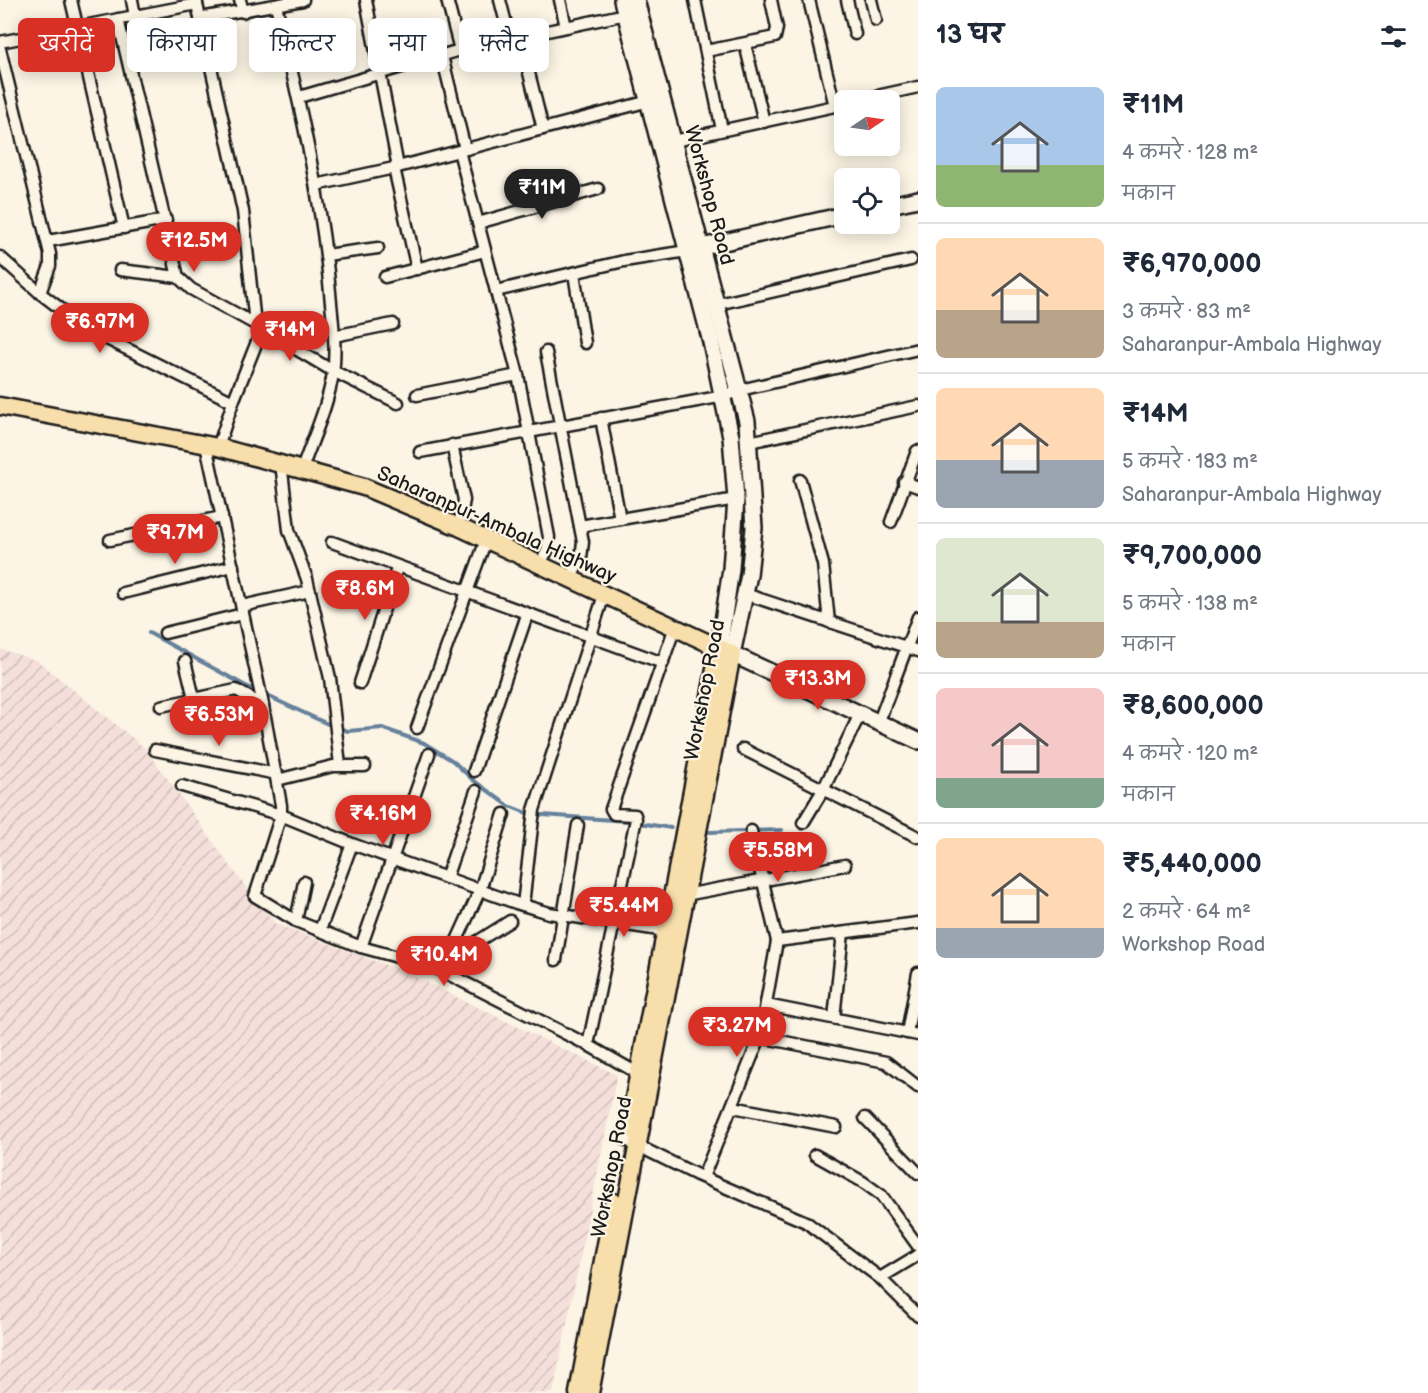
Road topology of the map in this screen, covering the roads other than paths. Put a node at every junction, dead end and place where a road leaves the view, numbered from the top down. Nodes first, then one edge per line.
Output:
1 (71, 0) edge
2 (132, 0) edge
3 (240, 0) edge
4 (303, 0) edge
5 (366, 0) edge
6 (447, 0) edge
7 (500, 0) edge
8 (560, 0) edge
9 (636, 0) edge
10 (695, 0) edge
11 (771, 0) edge
12 (809, 0) edge
13 (848, 0) edge
14 (872, 0) edge
15 (197, 2) edge
16 (276, 5) junction
17 (624, 7) edge
18 (243, 12) junction
19 (135, 16) junction
20 (75, 18) edge
21 (200, 18) joint
22 (507, 18) edge
23 (115, 19) edge
24 (118, 19) junction
25 (876, 20) dead end
26 (566, 27) junction
27 (549, 31) edge
28 (855, 34) dead end
29 (18, 38) edge
30 (0, 42) edge
31 (745, 44) junction
32 (459, 46) edge
33 (0, 49) edge
34 (706, 51) junction
35 (87, 72) edge
36 (212, 72) edge
37 (391, 72) edge
38 (445, 72) edge
39 (525, 72) edge
40 (382, 75) junction
41 (918, 87) edge
42 (836, 90) edge
43 (900, 91) edge
44 (299, 98) junction
45 (655, 99) junction
46 (834, 106) edge
47 (764, 122) junction
48 (543, 129) junction
49 (722, 130) junction
50 (674, 141) junction
51 (462, 150) junction
52 (396, 167) junction
53 (316, 185) junction
54 (598, 189) dead end
55 (918, 199) edge
56 (900, 203) edge
57 (834, 217) edge
58 (166, 220) junction
59 (478, 223) junction
60 (124, 228) junction
61 (48, 241) junction
62 (378, 248) dead end
63 (695, 249) junction
64 (485, 251) junction
65 (326, 255) junction
66 (0, 257) edge
67 (911, 260) dead end
68 (417, 269) junction
69 (120, 270) dead end
70 (574, 273) junction
71 (178, 277) junction
72 (385, 277) dead end
73 (496, 291) junction
74 (40, 293) junction
75 (718, 304) junction
76 (393, 324) dead end
77 (258, 326) junction
78 (334, 336) junction
79 (585, 343) dead end
80 (918, 349) edge
81 (546, 352) dead end
82 (333, 371) junction
83 (518, 375) junction
84 (740, 390) junction
85 (417, 395) dead end
86 (724, 396) junction
87 (232, 402) junction
88 (398, 404) dead end
89 (0, 406) edge
90 (918, 406) edge
91 (601, 418) junction
92 (560, 425) junction
93 (529, 432) junction
94 (749, 442) junction
95 (452, 445) junction
96 (212, 446) junction
97 (917, 451) edge
98 (420, 452) dead end
99 (281, 463) junction
100 (302, 469) junction
101 (800, 480) dead end
102 (904, 482) junction
103 (918, 487) edge
104 (736, 499) junction
105 (222, 517) junction
106 (620, 519) junction
107 (891, 522) dead end
108 (580, 526) junction
109 (459, 527) junction
110 (110, 540) dead end
111 (486, 540) junction
112 (332, 542) dead end
113 (540, 564) junction
114 (233, 566) junction
115 (397, 568) junction
116 (570, 578) junction
117 (310, 591) junction
118 (465, 592) junction
119 (123, 593) dead end
120 (745, 594) junction
121 (604, 595) junction
122 (242, 610) junction
123 (527, 615) junction
124 (918, 617) edge
125 (829, 622) junction
126 (675, 627) junction
127 (165, 633) dead end
128 (591, 637) junction
129 (912, 649) edge
130 (726, 651) junction
131 (185, 661) dead end
132 (663, 663) junction
133 (360, 683) dead end
134 (194, 698) junction
135 (263, 702) junction
136 (161, 706) dead end
137 (861, 712) junction
138 (879, 721) junction
139 (417, 728) dead end
140 (918, 741) edge
141 (743, 749) dead end
142 (155, 750) dead end
143 (429, 754) dead end
144 (340, 765) junction
145 (365, 766) dead end
146 (474, 771) dead end
147 (277, 777) junction
148 (182, 786) dead end
149 (823, 789) junction
150 (476, 791) dead end
151 (504, 814) dead end
152 (281, 815) junction
153 (803, 823) dead end
154 (578, 825) dead end
155 (751, 831) dead end
156 (918, 837) edge
157 (352, 844) junction
158 (393, 859) junction
159 (845, 865) dead end
160 (446, 878) junction
161 (763, 880) junction
162 (304, 882) dead end
163 (480, 890) junction
164 (685, 895) junction
165 (523, 905) junction
166 (563, 915) junction
167 (296, 921) junction
168 (510, 921) dead end
169 (612, 923) junction
170 (918, 923) edge
171 (320, 930) junction
172 (666, 932) junction
173 (843, 933) junction
174 (777, 941) junction
175 (361, 946) junction
176 (448, 960) junction
177 (556, 960) dead end
178 (434, 967) junction
179 (918, 973) edge
180 (766, 1005) junction
181 (834, 1018) junction
182 (913, 1034) edge
183 (760, 1037) junction
184 (588, 1044) junction
185 (639, 1074) junction
186 (917, 1085) edge
187 (733, 1107) junction
188 (865, 1118) dead end
189 (836, 1127) dead end
190 (631, 1142) junction
191 (815, 1155) dead end
192 (918, 1173) edge
193 (703, 1177) junction
194 (918, 1246) edge
195 (918, 1255) edge
196 (880, 1278) junction
197 (918, 1316) edge
198 (578, 1393) edge
199 (590, 1393) edge

1 - 20 street
2 - 19 street
3 - 18 street
4 - 16 street
5 - 40 street
6 - 32 street
7 - 22 street
8 - 26 street
9 - 45 main road, Workshop Road
10 - 34 street
11 - 31 street
12 - 42 street
13 - 28 street
14 - 25 street
15 - 19 street
15 - 21 street
16 - 18 street
16 - 44 street
17 - 26 street
17 - 45 main road, Workshop Road
18 - 21 street
19 - 24 street
23 - 24 street
24 - 58 street
26 - 27 street
29 - 30 street
31 - 34 street
31 - 47 street
33 - 61 street
34 - 49 street
35 - 60 street
36 - 77 street
37 - 40 street
38 - 51 street
39 - 48 street
40 - 44 street
40 - 52 street
41 - 43 street
44 - 53 street
45 - 48 street
45 - 50 main road, Workshop Road
45 - 63 main road, Workshop Road
46 - 47 street
47 - 49 street
48 - 51 street
49 - 50 street
50 - 63 main road, Workshop Road
51 - 52 street
51 - 59 street
52 - 53 street
52 - 68 street
53 - 65 street
54 - 59 street
55 - 56 main road
57 - 63 main road
58 - 60 street
58 - 71 street
59 - 64 street
60 - 61 street
61 - 74 street
62 - 65 street
63 - 70 street
63 - 75 main road, Workshop Road
63 - 86 main road, Workshop Road
64 - 68 street
64 - 73 street
65 - 78 street
66 - 74 street
67 - 75 street
68 - 72 street
69 - 71 street
70 - 73 street
70 - 79 street
71 - 77 street
73 - 83 street
74 - 87 street
75 - 84 main road, Workshop Road
76 - 78 street
77 - 82 street
77 - 87 street
78 - 82 street
80 - 84 street
81 - 92 street
82 - 88 street
82 - 100 street
83 - 85 street
83 - 93 street
84 - 86 street
84 - 94 main road, Workshop Road
86 - 91 street
86 - 104 main road, Workshop Road
87 - 96 street
89 - 96 main road, Saharanpur-Ambala Highway
90 - 94 street
91 - 92 street
91 - 106 street
92 - 93 street
92 - 108 street
93 - 95 street
93 - 113 street
94 - 120 main road, Workshop Road
95 - 98 street
95 - 109 street
96 - 99 main road, Saharanpur-Ambala Highway
96 - 105 street
97 - 102 street
99 - 100 main road, Saharanpur-Ambala Highway
99 - 117 street
100 - 109 main road, Saharanpur-Ambala Highway
101 - 125 street
102 - 103 street
102 - 107 street
104 - 106 street
104 - 130 main road, Workshop Road
105 - 110 street
105 - 114 street
106 - 108 street
108 - 116 street
109 - 111 main road, Saharanpur-Ambala Highway
111 - 113 main road, Saharanpur-Ambala Highway
111 - 118 street
112 - 115 street
113 - 116 main road, Saharanpur-Ambala Highway
114 - 119 street
114 - 122 street
115 - 118 street
115 - 133 street
116 - 121 main road, Saharanpur-Ambala Highway
117 - 122 street
117 - 144 street
118 - 123 street
118 - 139 street
120 - 125 street
120 - 130 main road, Workshop Road
121 - 126 main road, Saharanpur-Ambala Highway
121 - 128 street
122 - 127 street
122 - 135 street
123 - 128 street
123 - 146 street
124 - 129 street
125 - 129 street
126 - 130 main road, Saharanpur-Ambala Highway
126 - 132 street
128 - 132 street
128 - 165 street
129 - 138 street
130 - 137 main road, Saharanpur-Ambala Highway
130 - 164 main road, Workshop Road
130 - 172 main road, Workshop Road
131 - 134 street
132 - 169 street
134 - 135 street
134 - 136 street
135 - 147 street
137 - 138 main road, Saharanpur-Ambala Highway
137 - 149 street
138 - 140 main road, Saharanpur-Ambala Highway
141 - 149 street
142 - 147 street
143 - 158 street
144 - 145 street
144 - 147 street
147 - 152 street
148 - 152 street
149 - 153 street
149 - 156 street
150 - 160 street
151 - 163 street
152 - 157 street
152 - 167 street
154 - 166 street
155 - 161 street
157 - 158 street
157 - 171 street
158 - 160 street
158 - 175 street
159 - 161 street
160 - 163 street
161 - 164 street
161 - 174 street
162 - 167 street
163 - 165 street
163 - 176 street
164 - 190 main road, Workshop Road
165 - 166 street
166 - 169 street
166 - 177 street
167 - 171 street
168 - 176 street
169 - 172 street
169 - 184 street
170 - 173 street
171 - 175 street
172 - 185 main road, Workshop Road
173 - 174 street
173 - 181 street
174 - 180 street
175 - 178 street
176 - 178 street
178 - 184 street
179 - 182 street
180 - 181 street
180 - 183 street
181 - 182 street
183 - 186 street
183 - 187 street
184 - 185 street
185 - 190 main road, Workshop Road
187 - 189 street
187 - 193 street
188 - 192 street
190 - 193 street
190 - 198 main road, Workshop Road
190 - 199 main road, Workshop Road
191 - 194 street
193 - 196 street
195 - 196 street
196 - 197 street

